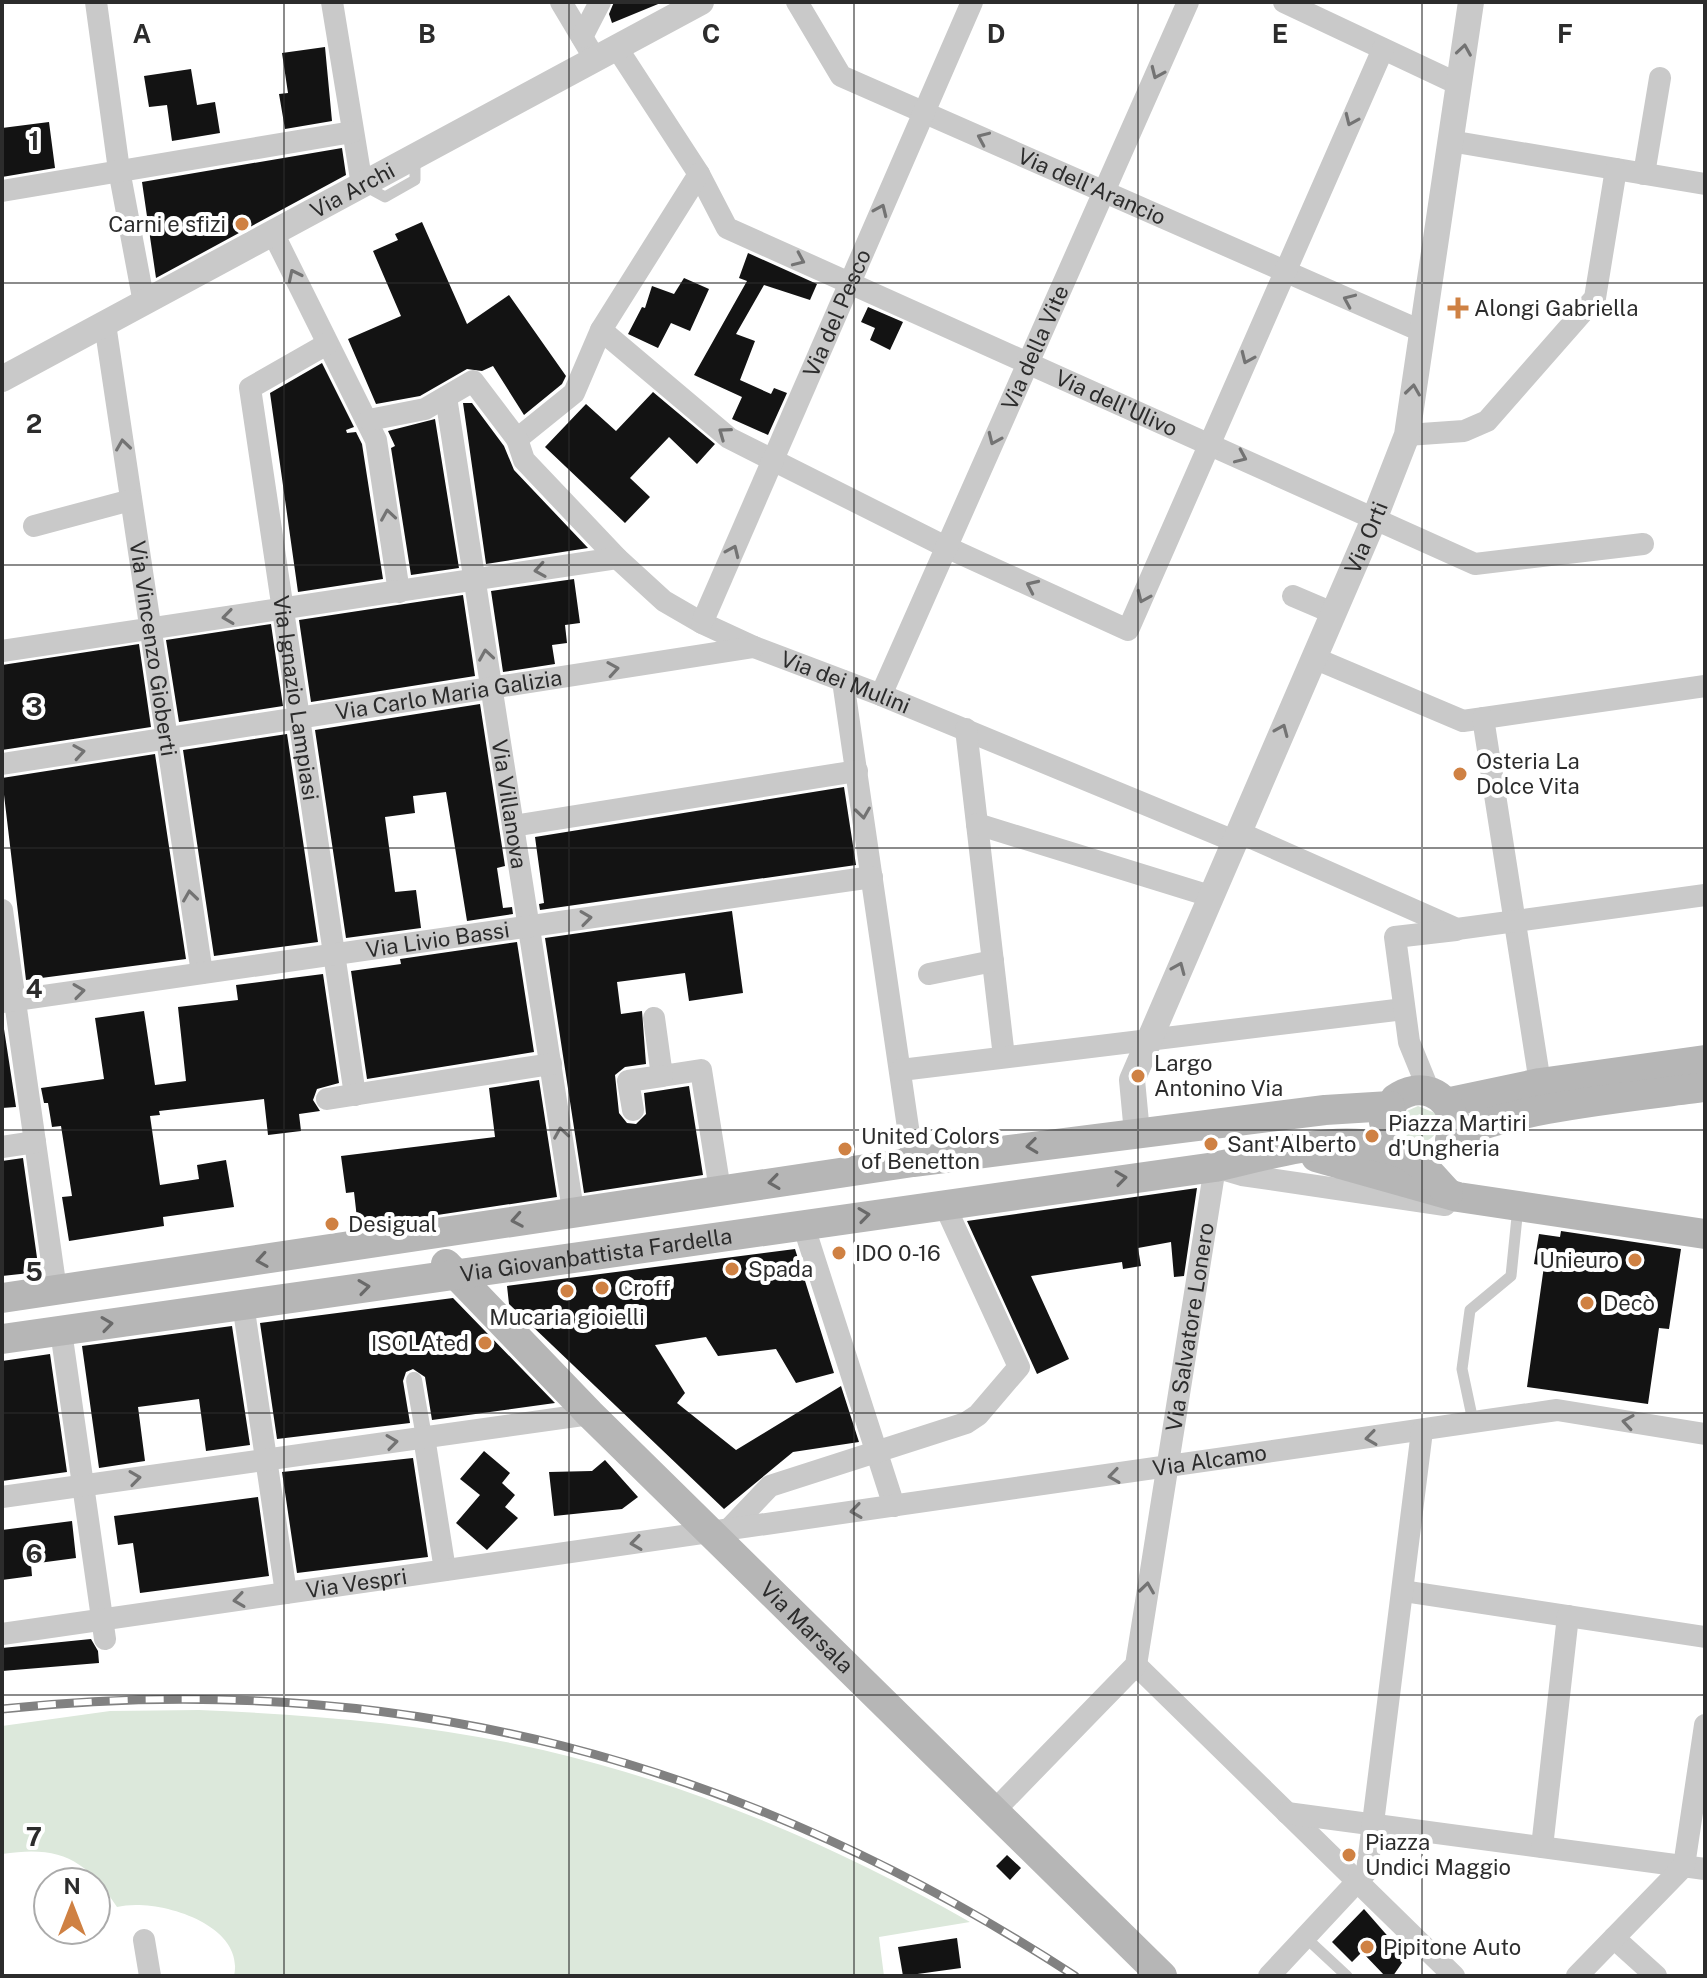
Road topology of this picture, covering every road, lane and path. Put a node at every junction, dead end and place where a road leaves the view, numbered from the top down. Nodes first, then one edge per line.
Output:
1 (96, 2) edge
2 (332, 2) edge
3 (561, 2) edge
4 (600, 2) edge
5 (701, 2) edge
6 (797, 2) edge
7 (972, 2) edge
8 (1188, 2) edge
9 (1284, 2) edge
10 (1471, 2) edge
11 (598, 48) junction
12 (1383, 49) junction
13 (1660, 78) dead end
14 (1458, 84) junction
15 (924, 113) junction
16 (352, 132) junction
17 (1450, 141) junction
18 (1616, 169) junction
19 (119, 170) junction
20 (699, 174) junction
21 (1644, 174) junction
22 (1705, 184) edge
23 (362, 185) junction
24 (2, 191) edge
25 (1105, 192) junction
26 (273, 233) junction
27 (1285, 271) junction
28 (850, 283) junction
29 (144, 303) junction
30 (105, 324) junction
31 (601, 330) junction
32 (1421, 331) junction
33 (327, 344) junction
34 (1028, 363) junction
35 (2, 379) edge
36 (446, 397) junction
37 (369, 420) junction
38 (1407, 435) junction
39 (517, 439) junction
40 (1210, 444) junction
41 (773, 459) junction
42 (131, 500) junction
43 (1375, 517) junction
44 (34, 526) dead end
45 (1643, 544) dead end
46 (946, 547) junction
47 (617, 558) junction
48 (475, 581) junction
49 (399, 592) junction
50 (1293, 596) dead end
51 (284, 609) junction
52 (1333, 613) junction
53 (708, 626) junction
54 (150, 629) junction
55 (754, 647) junction
56 (2, 651) edge
57 (703, 655) junction
58 (1314, 658) junction
59 (843, 681) junction
60 (491, 688) junction
61 (1704, 694) edge
62 (881, 695) junction
63 (299, 718) junction
64 (1483, 718) junction
65 (966, 729) junction
66 (167, 738) junction
67 (2, 764) edge
68 (857, 771) junction
69 (977, 824) junction
70 (513, 826) junction
71 (1236, 837) junction
72 (872, 877) junction
73 (1705, 895) edge
74 (1210, 896) junction
75 (2, 910) edge
76 (1515, 922) junction
77 (529, 926) junction
78 (1457, 929) junction
79 (334, 954) junction
80 (993, 961) junction
81 (202, 973) junction
82 (929, 974) dead end
83 (8, 1001) edge
84 (1404, 1009) junction
85 (654, 1018) dead end
86 (1148, 1040) junction
87 (1004, 1057) junction
88 (1705, 1060) edge
89 (551, 1064) junction
90 (901, 1070) junction
91 (662, 1076) junction
92 (1432, 1087) junction
93 (1705, 1087) edge
94 (1553, 1090) junction
95 (355, 1095) junction
96 (327, 1099) dead end
97 (1390, 1106) junction
98 (633, 1110) dead end
99 (1137, 1133) junction
100 (35, 1142) junction
101 (1448, 1143) junction
102 (2, 1147) edge
103 (1282, 1152) junction
104 (1406, 1155) junction
105 (913, 1162) junction
106 (1203, 1168) junction
107 (720, 1190) junction
108 (1464, 1197) junction
109 (944, 1204) junction
110 (1518, 1206) junction
111 (573, 1210) junction
112 (803, 1224) junction
113 (1705, 1234) edge
114 (422, 1235) junction
115 (454, 1274) junction
116 (56, 1290) junction
117 (2, 1298) edge
118 (243, 1304) junction
119 (61, 1331) junction
120 (2, 1339) edge
121 (414, 1380) dead end
122 (590, 1414) junction
123 (1473, 1421) junction
124 (1422, 1431) junction
125 (1705, 1434) edge
126 (424, 1437) junction
127 (877, 1454) junction
128 (266, 1460) junction
129 (1164, 1469) junction
130 (83, 1486) junction
131 (2, 1497) edge
132 (894, 1506) junction
133 (720, 1531) junction
134 (445, 1570) junction
135 (1403, 1591) junction
136 (286, 1593) junction
137 (1568, 1616) junction
138 (104, 1629) junction
139 (2, 1634) edge
140 (1705, 1637) edge
141 (1136, 1665) junction
142 (1705, 1725) edge
143 (1280, 1806) junction
144 (994, 1811) junction
145 (1379, 1819) junction
146 (1542, 1847) junction
147 (1694, 1868) edge
148 (1359, 1888) junction
149 (1305, 1937) junction
150 (1614, 1938) junction
151 (144, 1940) dead end
152 (1273, 1974) edge
153 (150, 1976) edge
154 (1162, 1976) edge
155 (1347, 1976) edge
156 (1454, 1976) edge
157 (1577, 1976) edge
158 (1656, 1976) edge

1 - 19 street
2 - 16 street
3 - 11 street
4 - 11 street
5 - 11 street, Via Archi
6 - 15 street, Via dell'Arancio
7 - 15 street, Via del Pesco
8 -> 25 street, Via della Vite
9 - 12 street
14 -> 10 street, Via Orti
11 - 20 street
11 - 23 street, Via Archi
12 - 14 street
12 -> 27 street
13 - 21 street
14 - 17 street, Via Orti
25 -> 15 street, Via dell'Arancio
28 -> 15 street, Via del Pesco
16 - 19 street
16 - 23 street
17 - 18 street
17 - 32 street, Via Orti
18 - 21 street
18 - 38 street
19 - 24 street
19 - 29 street
20 -> 28 street, Via dell'Ulivo
20 - 31 street
21 - 22 street
23 - 26 street, Via Archi
25 - 27 street, Via dell'Arancio
25 - 34 street, Via della Vite
26 - 29 street, Via Archi
33 -> 26 street
32 -> 27 street, Via dell'Arancio
27 -> 40 street
28 - 34 street, Via dell'Ulivo
28 - 41 street, Via del Pesco
29 - 30 street, Via Archi
30 - 35 street, Via Archi
42 -> 30 street, Via Vincenzo Gioberti
31 - 39 street
41 -> 31 street
38 -> 32 street, Via Orti
33 - 37 street
33 - 51 street, Via Ignazio Lampiasi
34 - 40 street, Via dell'Ulivo
34 -> 46 street, Via della Vite
36 - 37 street
36 - 39 street, Via dei Mulini
36 - 48 street, Via Villanova
49 -> 37 street
38 - 43 street, Via Orti
39 - 47 street, Via dei Mulini
40 -> 43 street, Via dell'Ulivo
40 -> 46 street
41 - 46 street
53 -> 41 street, Via del Pesco
42 - 44 street
42 - 54 street, Via Vincenzo Gioberti
43 - 45 street, Via dell'Ulivo
43 - 52 street, Via Orti
46 - 62 street, Via della Vite
47 -> 48 street
47 - 53 street, Via dei Mulini
48 - 49 street
60 -> 48 street, Via Villanova
49 - 51 street
50 - 52 street
51 -> 54 street
51 - 63 street, Via Ignazio Lampiasi
52 - 58 street, Via Orti
53 - 55 street, Via dei Mulini
53 - 57 street, Via del Pesco
54 - 56 street
54 - 66 street, Via Vincenzo Gioberti
55 - 57 street, Via Carlo Maria Galizia
55 - 59 street, Via dei Mulini
60 -> 57 street, Via Carlo Maria Galizia
58 - 64 street
71 -> 58 street, Via Orti
59 - 62 street, Via dei Mulini
59 - 68 street
60 - 63 street, Via Carlo Maria Galizia
60 - 70 street, Via Villanova
61 - 64 street
62 - 65 street, Via dei Mulini
63 - 66 street, Via Carlo Maria Galizia
63 - 79 street, Via Ignazio Lampiasi
64 - 76 street
65 - 69 street
65 - 71 street, Via dei Mulini
67 -> 66 street, Via Carlo Maria Galizia
81 -> 66 street, Via Vincenzo Gioberti
68 - 70 street
68 -> 72 street
69 - 74 street
69 - 80 street
70 - 77 street, Via Villanova
71 - 74 street, Via Orti
71 - 78 street, Via dei Mulini
77 -> 72 street, Via Livio Bassi
72 - 90 street
73 - 76 street
86 -> 74 street, Via Orti
75 - 83 street
76 - 78 street
76 - 94 street
77 - 79 street, Via Livio Bassi
77 - 89 street, Via Villanova
78 - 84 street
79 - 81 street, Via Livio Bassi
79 - 95 street, Via Ignazio Lampiasi
80 - 82 street
80 - 87 street
83 -> 81 street, Via Livio Bassi
83 - 100 street
84 - 86 street
84 - 92 street
85 - 91 street
86 - 87 street
86 - 99 street, Via Orti
87 - 90 street
88 - 94 main road
89 - 95 street
111 -> 89 street, Via Villanova
90 - 105 street
91 - 98 street
91 - 107 street
92 - 94 main road
92 - 97 main road
92 - 101 main road
93 - 94 main road
94 - 101 main road
95 - 96 street
97 - 99 main road, Via Giovanbattista Fardella
97 - 104 main road
99 -> 105 main road, Via Giovanbattista Fardella
100 - 102 street
100 - 116 street
101 - 104 main road
101 - 108 main road
103 - 104 main road, Via Giovanbattista Fardella
103 - 106 main road, Via Giovanbattista Fardella
103 - 108 main road
104 - 108 main road
105 -> 107 main road, Via Giovanbattista Fardella
106 - 108 street
109 -> 106 main road, Via Giovanbattista Fardella
106 - 129 street, Via Salvatore Lonero
107 - 111 main road, Via Giovanbattista Fardella
108 - 110 main road
112 -> 109 main road, Via Giovanbattista Fardella
109 - 127 street
110 - 113 main road
110 - 123 lane
111 -> 114 main road, Via Giovanbattista Fardella
112 - 115 main road, Via Giovanbattista Fardella
112 - 127 street
114 - 115 main road, Via Marsala
114 -> 116 main road, Via Giovanbattista Fardella
118 -> 115 main road, Via Giovanbattista Fardella
115 - 122 main road, Via Marsala
116 - 117 main road, Via Giovanbattista Fardella
119 -> 118 main road, Via Giovanbattista Fardella
118 - 128 street
119 - 120 main road, Via Giovanbattista Fardella
119 - 130 street
121 - 126 street
122 - 126 street
122 - 133 main road, Via Marsala
123 - 124 street, Via Alcamo
125 -> 123 street, Via Alcamo
124 -> 129 street, Via Alcamo
124 - 135 street
128 -> 126 street
126 - 134 street
127 - 132 street
127 - 133 street
130 -> 128 street
128 - 136 street
129 -> 132 street, Via Alcamo
141 -> 129 street, Via Salvatore Lonero
130 - 131 street
130 - 138 street
132 -> 133 street, Via Alcamo
133 -> 134 street, Via Vespri
133 - 144 main road, Via Marsala
134 - 136 street, Via Vespri
135 - 137 street
135 - 145 street
136 -> 138 street, Via Vespri
137 - 140 street
137 - 146 street
138 - 139 street, Via Vespri
141 - 143 street
141 - 144 street
142 - 147 street
143 - 145 street
143 - 148 street
144 - 154 main road, Via Marsala
145 - 146 street
145 - 148 street
146 - 147 street
147 - 150 street
148 - 149 street
148 - 156 street
149 - 152 street
149 - 155 lane
150 - 157 street
150 - 158 street
151 - 153 street

